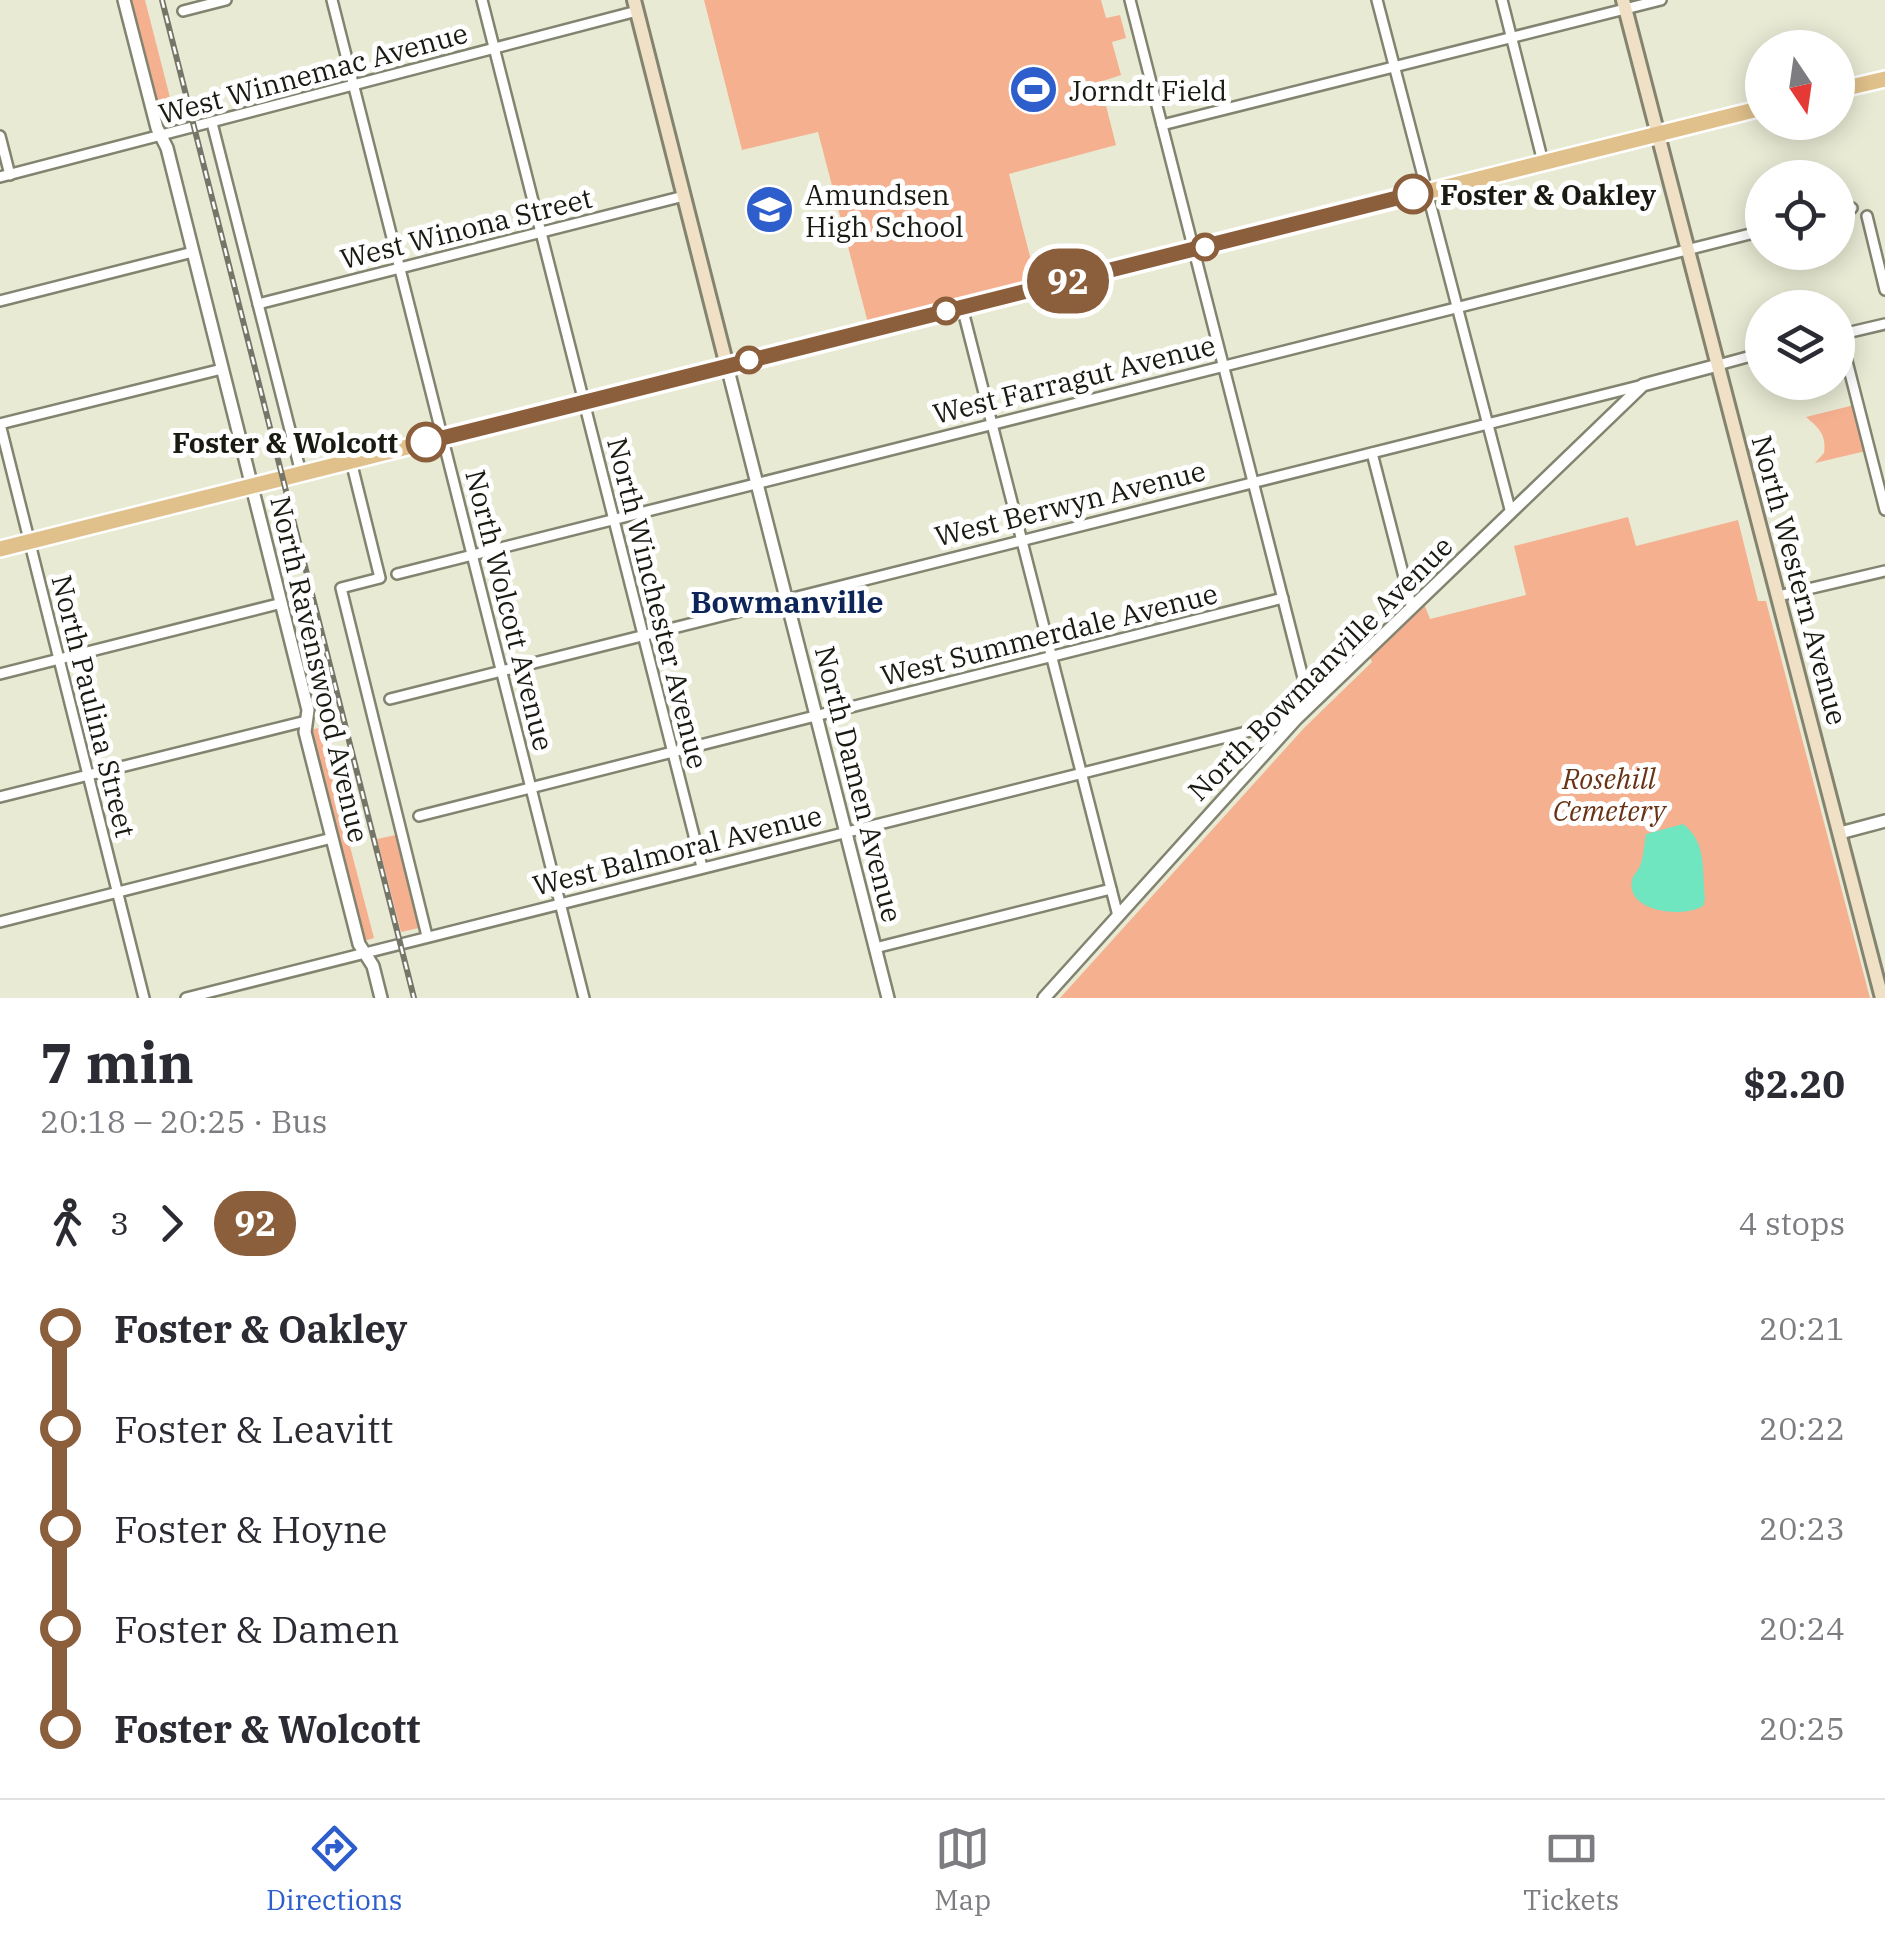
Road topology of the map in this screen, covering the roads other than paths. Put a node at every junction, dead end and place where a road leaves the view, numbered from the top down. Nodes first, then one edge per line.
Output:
1 (124, 0) edge
2 (226, 0) edge
3 (332, 0) edge
4 (482, 0) edge
5 (1378, 0) edge
6 (1502, 0) edge
7 (1661, 0) edge
8 (1133, 1) edge
9 (1624, 4) edge
10 (636, 6) edge
11 (182, 11) dead end
12 (1511, 38) junction
13 (494, 48) junction
14 (1395, 66) junction
15 (1885, 79) edge
16 (353, 85) junction
17 (1855, 86) edge
18 (1745, 112) edge
19 (212, 123) junction
20 (1162, 125) junction
21 (1658, 134) junction
22 (0, 136) edge
23 (162, 136) junction
24 (1543, 162) junction
25 (5, 176) edge
26 (1427, 191) junction
27 (684, 196) junction
28 (1867, 216) dead end
29 (541, 232) junction
30 (1745, 235) edge
31 (1194, 250) junction
32 (1688, 250) junction
33 (193, 252) junction
34 (400, 268) junction
35 (1885, 290) edge
36 (0, 301) edge
37 (258, 304) junction
38 (962, 307) junction
39 (1457, 307) junction
40 (1885, 324) edge
41 (1855, 331) edge
42 (1745, 358) edge
43 (1224, 365) junction
44 (1718, 365) junction
45 (727, 366) junction
46 (222, 368) junction
47 (1643, 385) junction
48 (1855, 398) edge
49 (584, 402) junction
50 (0, 424) edge
51 (992, 424) junction
52 (1488, 424) junction
53 (443, 438) junction
54 (1372, 453) junction
55 (350, 461) junction
56 (302, 473) junction
57 (757, 483) junction
58 (1254, 483) junction
59 (252, 486) junction
60 (1885, 510) edge
61 (1511, 513) junction
62 (614, 519) junction
63 (1022, 541) junction
64 (30, 542) junction
65 (0, 549) edge
66 (473, 555) junction
67 (1885, 571) edge
68 (397, 574) dead end
69 (1778, 596) junction
70 (1283, 598) junction
71 (787, 600) junction
72 (282, 602) junction
73 (1412, 608) junction
74 (643, 636) junction
75 (1051, 656) junction
76 (59, 659) junction
77 (502, 672) junction
78 (0, 674) edge
79 (390, 699) dead end
80 (1310, 705) junction
81 (817, 716) junction
82 (1296, 719) junction
83 (306, 721) junction
84 (673, 752) junction
85 (1081, 773) junction
86 (88, 775) junction
87 (532, 788) junction
88 (0, 797) edge
89 (419, 816) dead end
90 (1885, 822) edge
91 (846, 832) junction
92 (1840, 832) junction
93 (332, 838) junction
94 (702, 867) junction
95 (1111, 890) junction
96 (116, 892) junction
97 (560, 903) junction
98 (1118, 916) junction
99 (0, 922) edge
100 (427, 936) junction
101 (875, 948) junction
102 (364, 953) junction
103 (144, 998) edge
104 (186, 998) edge
105 (381, 998) edge
106 (584, 998) edge
107 (888, 998) edge
108 (1044, 998) edge
109 (1882, 998) edge

1 - 23 street, North Ravenswood Avenue
2 - 11 street
3 - 16 street, North Wolcott Avenue
4 - 13 street, North Winchester Avenue
5 - 14 street
6 - 12 street
7 - 9 street
8 - 20 street
9 - 12 street
9 - 21 main road, North Western Avenue
10 - 13 street, West Winnemac Avenue
10 - 27 main road, North Damen Avenue
12 - 14 street
12 - 24 street
13 - 16 street, West Winnemac Avenue
13 - 29 street, North Winchester Avenue
14 - 20 street
14 - 26 street
15 - 17 main road
16 - 19 street, West Winnemac Avenue
16 - 34 street, North Wolcott Avenue
18 - 21 main road
19 - 23 street, West Winnemac Avenue
19 - 37 street, North Ravenswood Avenue
20 - 31 street
21 - 24 main road
21 - 32 main road, North Western Avenue
22 - 25 street
23 - 25 street, West Winnemac Avenue
23 - 33 street, North Ravenswood Avenue
24 - 26 main road
26 - 31 main road
26 - 39 street
27 - 29 street, West Winona Street
27 - 45 main road, North Damen Avenue
28 - 35 street
29 - 34 street, West Winona Street
29 - 49 street, North Winchester Avenue
30 - 32 street, West Farragut Avenue
31 - 38 main road
31 - 43 street
32 - 39 street, West Farragut Avenue
32 - 44 main road, North Western Avenue
33 - 36 street
33 - 46 street, North Ravenswood Avenue
34 - 37 street, West Winona Street
34 - 53 street, North Wolcott Avenue
37 - 56 street, North Ravenswood Avenue
38 - 45 main road
38 - 51 street
39 - 43 street, West Farragut Avenue
39 - 52 street
40 - 41 street
42 - 44 street, West Berwyn Avenue
43 - 51 street, West Farragut Avenue
43 - 58 street
44 - 47 street, West Berwyn Avenue
44 - 69 main road, North Western Avenue
45 - 49 main road
45 - 57 street, North Damen Avenue
46 - 50 street
46 - 59 street, North Ravenswood Avenue
47 - 52 street, West Berwyn Avenue
47 - 61 street, North Bowmanville Avenue
48 - 60 street
49 - 53 main road
49 - 62 street, North Winchester Avenue
50 - 64 street, North Paulina Street
51 - 57 street, West Farragut Avenue
51 - 63 street
52 - 54 street, West Berwyn Avenue
52 - 61 street
53 - 55 main road
53 - 66 street, North Wolcott Avenue
54 - 58 street, West Berwyn Avenue
54 - 73 street
55 - 56 main road
55 - 100 street, North Ravenswood Avenue
56 - 59 main road
57 - 62 street, West Farragut Avenue
57 - 71 street, North Damen Avenue
58 - 63 street, West Berwyn Avenue
58 - 70 street
59 - 64 main road
59 - 72 street, North Ravenswood Avenue
61 - 73 street, North Bowmanville Avenue
62 - 66 street, West Farragut Avenue
62 - 74 street, North Winchester Avenue
63 - 71 street, West Berwyn Avenue
63 - 75 street
64 - 65 main road
64 - 76 street, North Paulina Street
66 - 68 street, West Farragut Avenue
66 - 77 street, North Wolcott Avenue
67 - 69 street
69 - 92 main road, North Western Avenue
70 - 75 street, West Summerdale Avenue
70 - 80 street
71 - 74 street, West Berwyn Avenue
71 - 81 street, North Damen Avenue
72 - 76 street
72 - 83 street, North Ravenswood Avenue
73 - 80 street, North Bowmanville Avenue
74 - 77 street, West Berwyn Avenue
74 - 84 street, North Winchester Avenue
75 - 81 street, West Summerdale Avenue
75 - 85 street
76 - 78 street
76 - 86 street, North Paulina Street
77 - 79 street, West Berwyn Avenue
77 - 87 street, North Wolcott Avenue
80 - 82 street, North Bowmanville Avenue
81 - 84 street, West Summerdale Avenue
81 - 91 street, North Damen Avenue
82 - 85 street, West Balmoral Avenue
82 - 98 street, North Bowmanville Avenue
83 - 86 street
83 - 93 street, North Ravenswood Avenue
84 - 87 street, West Summerdale Avenue
84 - 94 street, North Winchester Avenue
85 - 91 street, West Balmoral Avenue
85 - 95 street
86 - 88 street
86 - 96 street, North Paulina Street
87 - 89 street, West Summerdale Avenue
87 - 97 street, North Wolcott Avenue
90 - 92 street
91 - 94 street, West Balmoral Avenue
91 - 101 street, North Damen Avenue
92 - 109 main road, North Western Avenue
93 - 96 street
93 - 102 street, North Ravenswood Avenue
94 - 97 street, West Balmoral Avenue
95 - 98 street
95 - 101 street
96 - 99 street
96 - 103 street, North Paulina Street
97 - 100 street, West Balmoral Avenue
97 - 106 street, North Wolcott Avenue
98 - 108 street, North Bowmanville Avenue
100 - 102 street, West Balmoral Avenue
101 - 107 street, North Damen Avenue
102 - 104 street, West Balmoral Avenue
102 - 105 street, North Ravenswood Avenue

